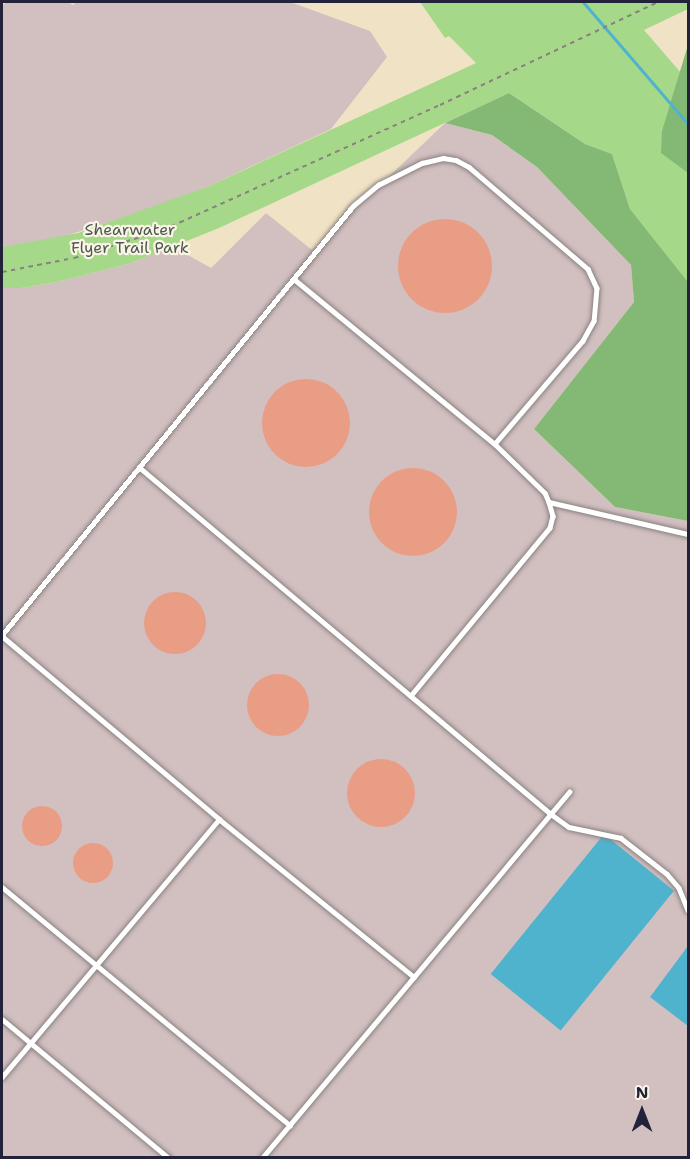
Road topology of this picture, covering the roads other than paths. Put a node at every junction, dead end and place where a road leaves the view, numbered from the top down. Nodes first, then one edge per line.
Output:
1 (294, 279) junction
2 (495, 444) junction
3 (139, 468) junction
4 (549, 502) junction
5 (688, 534) edge
6 (2, 635) edge
7 (411, 696) junction
8 (569, 792) dead end
9 (551, 814) junction
10 (219, 819) junction
11 (2, 886) edge
12 (688, 910) edge
13 (96, 964) junction
14 (414, 977) junction
15 (2, 1019) edge
16 (30, 1043) junction
17 (2, 1077) edge
18 (290, 1125) junction
19 (169, 1158) edge
20 (262, 1158) edge

1 - 2 lane
1 - 2 lane
1 - 3 lane
2 - 4 lane
3 - 6 lane
3 - 7 lane
4 - 5 lane
4 - 7 lane
6 - 10 lane
7 - 9 lane
8 - 9 lane
9 - 12 lane
9 - 14 lane
10 - 13 lane
10 - 14 lane
11 - 13 lane
13 - 16 lane
13 - 18 lane
14 - 18 lane
15 - 16 lane
16 - 17 lane
16 - 19 lane
18 - 20 lane

